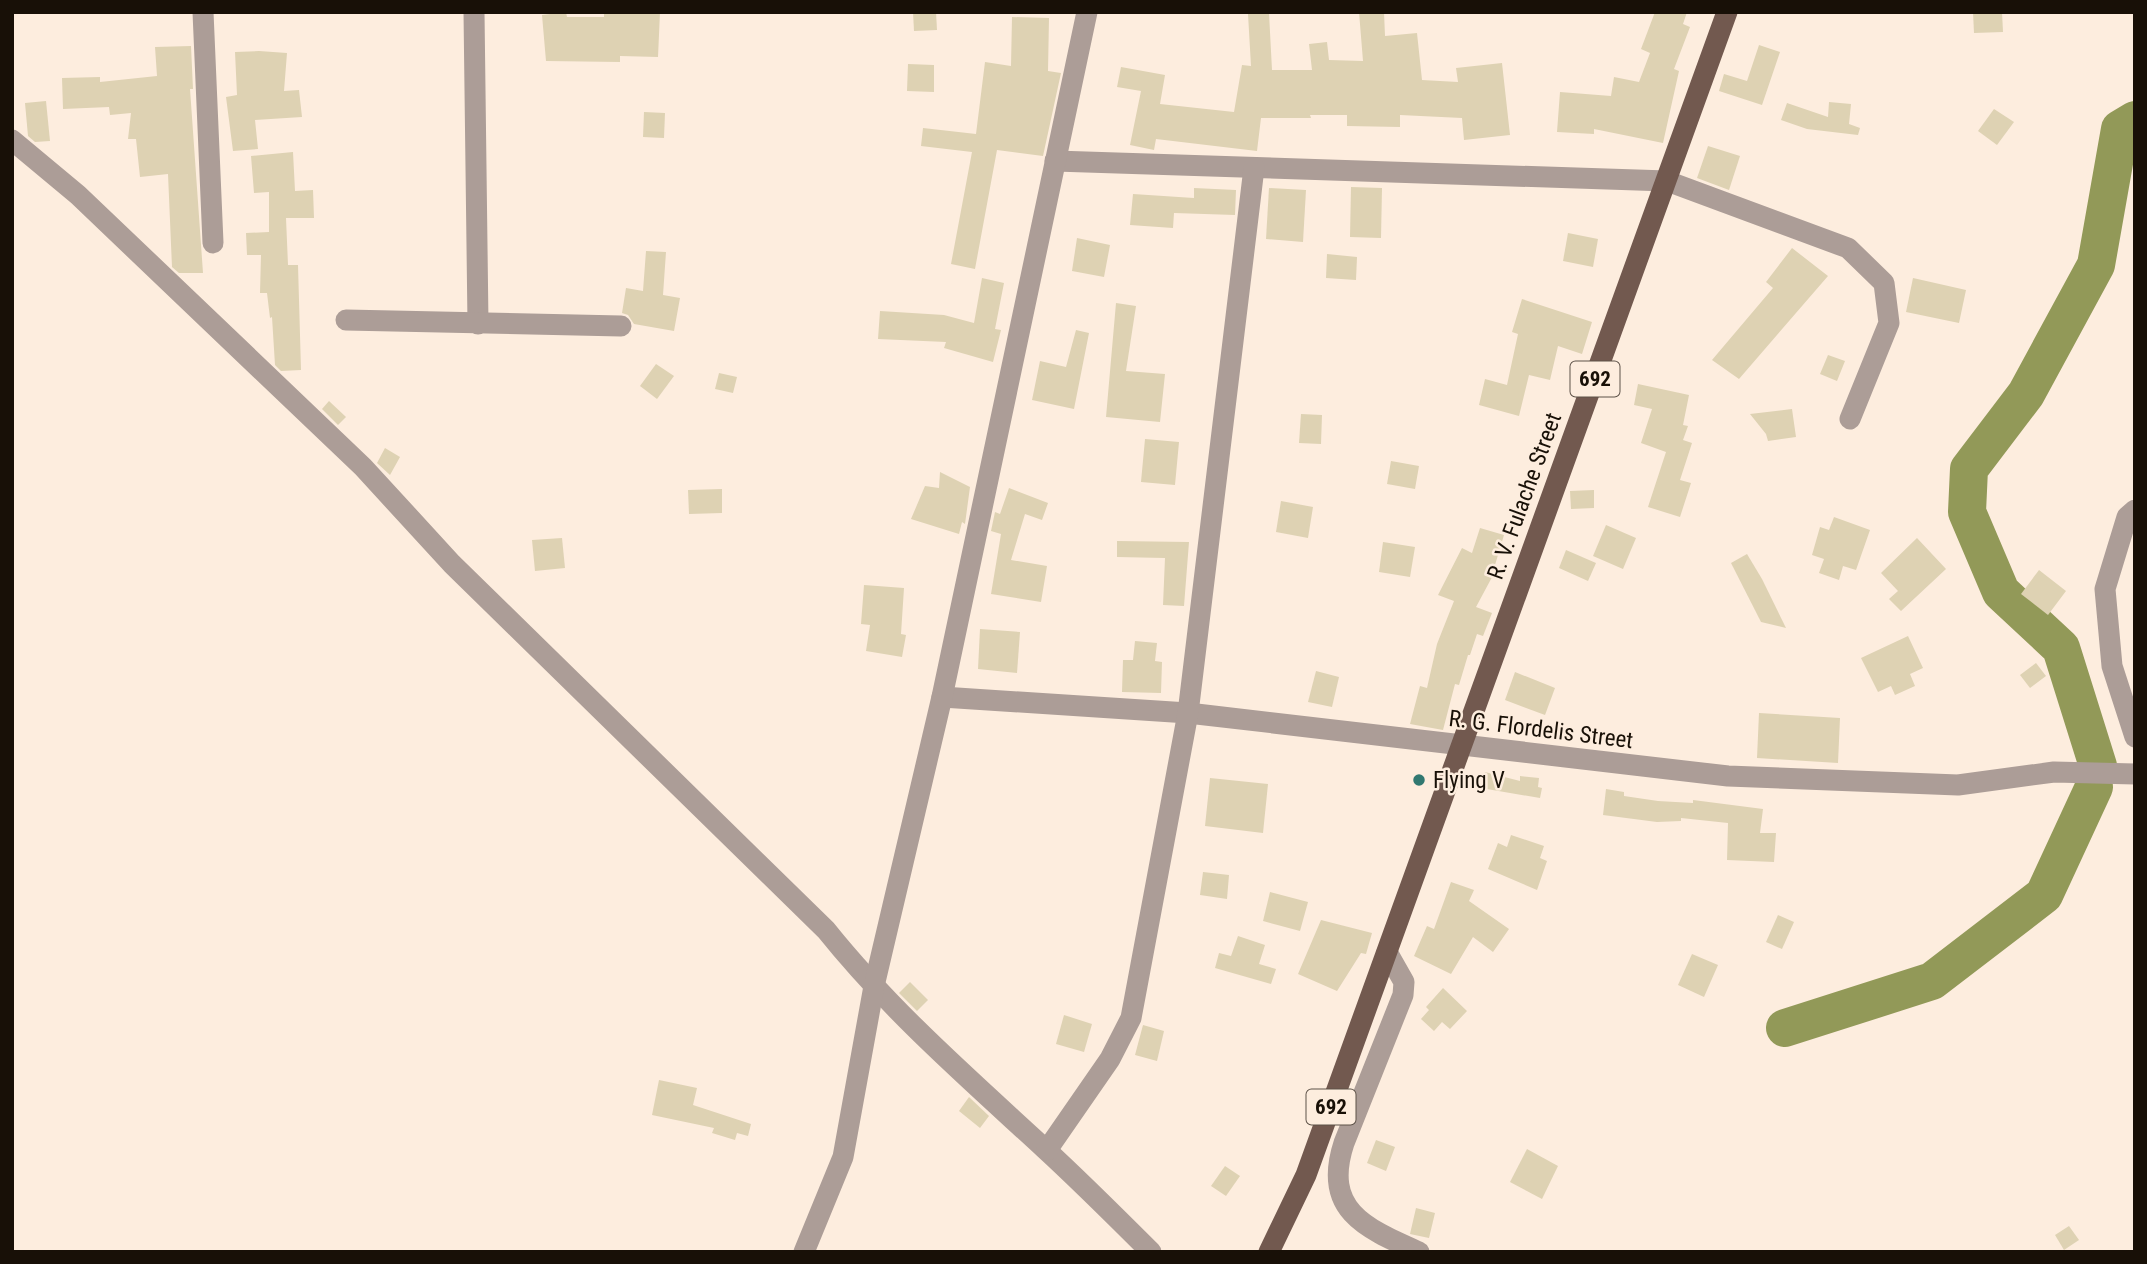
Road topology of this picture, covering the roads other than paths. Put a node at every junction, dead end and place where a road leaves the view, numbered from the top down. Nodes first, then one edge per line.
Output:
1 (203, 12) edge
2 (474, 12) edge
3 (1087, 12) edge
4 (1727, 12) edge
5 (12, 140) edge
6 (1055, 161) junction
7 (1254, 168) junction
8 (1667, 181) junction
9 (213, 243) dead end
10 (346, 320) dead end
11 (478, 324) junction
12 (621, 326) dead end
13 (1850, 419) dead end
14 (2135, 510) edge
15 (942, 697) junction
16 (1188, 713) junction
17 (2135, 737) edge
18 (1460, 746) junction
19 (2135, 774) edge
20 (1386, 956) junction
21 (874, 986) junction
22 (1046, 1150) junction
23 (804, 1252) edge
24 (1151, 1252) edge
25 (1269, 1252) edge
26 (1419, 1252) edge

1 - 9 street
2 - 11 street
3 - 6 street
4 - 8 main road, R. V. Fulache Street / 692
5 - 21 street
6 - 7 street
6 - 15 street
7 - 8 street
7 - 16 street
8 - 13 street
8 - 18 main road, R. V. Fulache Street / 692
10 - 11 street
11 - 12 street
14 - 17 street
15 - 16 street, R. G. Flordelis Street
15 - 21 street
16 - 18 street, R. G. Flordelis Street
16 - 22 street
18 - 19 street, R. G. Flordelis Street
18 - 20 main road, R. V. Fulache Street / 692
20 - 25 main road, 692
20 - 26 street
21 - 22 street
21 - 23 street
22 - 24 street

